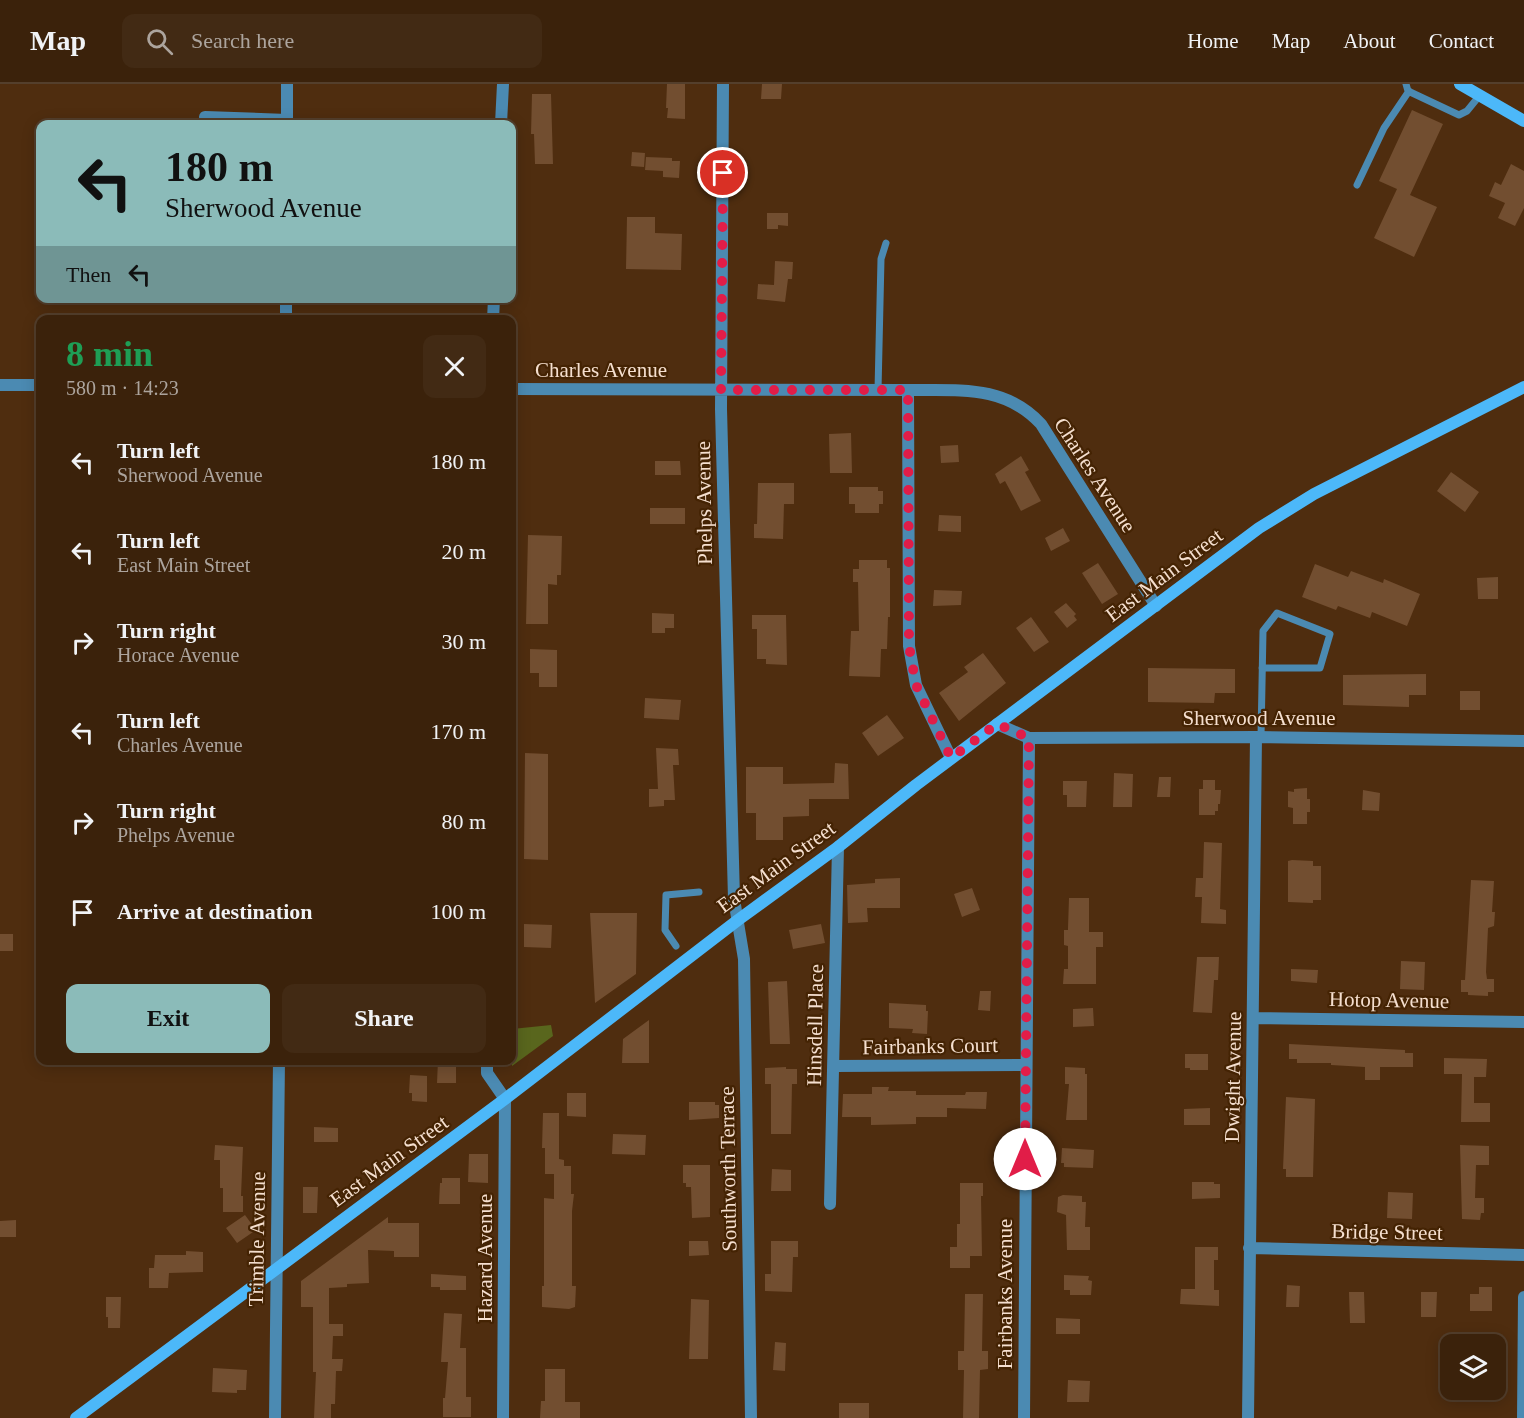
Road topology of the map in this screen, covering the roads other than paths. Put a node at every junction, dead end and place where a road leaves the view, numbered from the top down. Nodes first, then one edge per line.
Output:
1 (287, 84) edge
2 (503, 84) edge
3 (723, 84) edge
4 (1460, 84) edge
5 (1407, 88) edge
6 (1480, 95) junction
7 (205, 117) dead end
8 (254, 120) edge
9 (287, 120) edge
10 (501, 120) edge
11 (1524, 121) edge
12 (1357, 185) dead end
13 (886, 243) dead end
14 (0, 385) edge
15 (36, 385) edge
16 (1524, 387) edge
17 (516, 389) edge
18 (721, 390) junction
19 (878, 390) junction
20 (908, 390) junction
21 (1156, 606) junction
22 (1262, 668) junction
23 (997, 724) junction
24 (1258, 737) junction
25 (1029, 738) junction
26 (1524, 741) edge
27 (951, 758) junction
28 (838, 847) junction
29 (699, 892) dead end
30 (738, 920) junction
31 (676, 946) dead end
32 (1254, 1018) junction
33 (1524, 1022) edge
34 (279, 1065) edge
35 (487, 1065) edge
36 (1026, 1065) junction
37 (834, 1066) junction
38 (505, 1099) junction
39 (830, 1204) dead end
40 (1250, 1248) junction
41 (1524, 1255) edge
42 (276, 1268) junction
43 (1524, 1297) edge
44 (76, 1418) edge
45 (275, 1418) edge
46 (503, 1418) edge
47 (751, 1418) edge
48 (1024, 1418) edge
49 (1248, 1418) edge
50 (1523, 1418) edge

1 - 9 street
2 - 10 street
3 - 18 street, Phelps Avenue
4 - 6 street
5 - 6 lane
5 - 12 lane
6 - 11 street
7 - 8 street
13 - 19 lane
14 - 15 street
16 - 21 street, East Main Street
17 - 18 street, Charles Avenue
18 - 19 street, Charles Avenue
18 - 30 street, Phelps Avenue
19 - 20 street, Charles Avenue
20 - 21 street, Charles Avenue
20 - 27 street
21 - 23 street, East Main Street
22 - 22 lane
22 - 24 lane
23 - 25 street, Sherwood Avenue
23 - 27 street, East Main Street
24 - 25 street, Sherwood Avenue
24 - 26 street, Sherwood Avenue
24 - 32 street, Dwight Avenue
25 - 36 street, Fairbanks Avenue
27 - 28 street, East Main Street
28 - 30 street, East Main Street
28 - 37 street, Hinsdell Place
29 - 31 lane
30 - 38 street, East Main Street
30 - 47 street, Southworth Terrace
32 - 33 street, Hotop Avenue
32 - 40 street, Dwight Avenue
34 - 42 street, Trimble Avenue
35 - 38 street
36 - 37 street, Fairbanks Court
36 - 48 street, Fairbanks Avenue
37 - 39 street, Hinsdell Place
38 - 42 street, East Main Street
38 - 46 street, Hazard Avenue
40 - 41 street, Bridge Street
40 - 49 street, Dwight Avenue
42 - 44 street, East Main Street
42 - 45 street, Trimble Avenue
43 - 50 street

